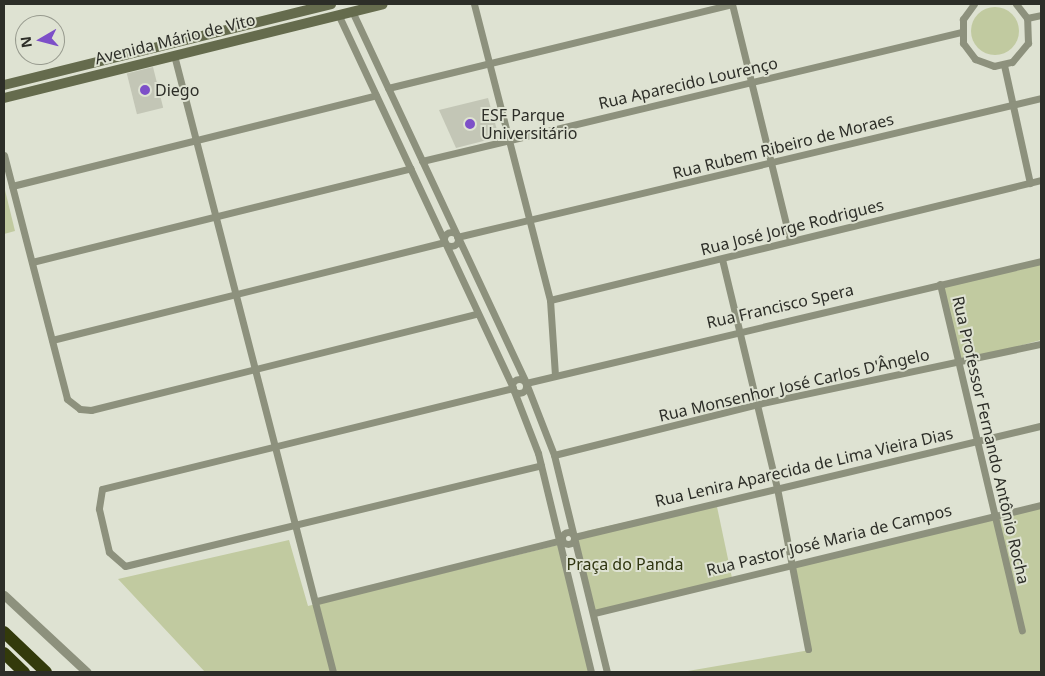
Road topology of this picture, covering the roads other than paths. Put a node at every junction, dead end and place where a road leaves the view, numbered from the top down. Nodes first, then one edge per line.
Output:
1 (331, 4) edge
2 (383, 4) edge
3 (474, 4) edge
4 (732, 4) edge
5 (974, 4) edge
6 (1016, 4) edge
7 (358, 8) edge
8 (338, 14) junction
9 (1041, 15) edge
10 (1027, 18) junction
11 (961, 32) junction
12 (174, 55) junction
13 (113, 57) junction
14 (492, 61) junction
15 (1004, 64) junction
16 (116, 69) junction
17 (752, 81) junction
18 (4, 85) edge
19 (388, 88) junction
20 (376, 95) junction
21 (4, 98) edge
22 (1041, 98) edge
23 (1013, 104) junction
24 (511, 139) junction
25 (196, 141) junction
26 (4, 155) edge
27 (422, 161) junction
28 (772, 163) junction
29 (411, 168) junction
30 (1041, 180) edge
31 (1030, 183) junction
32 (12, 186) junction
33 (216, 217) junction
34 (531, 222) junction
35 (457, 237) junction
36 (790, 240) junction
37 (444, 242) junction
38 (722, 259) junction
39 (1041, 261) edge
40 (32, 262) junction
41 (940, 284) junction
42 (237, 296) junction
43 (550, 300) junction
44 (477, 314) junction
45 (739, 329) junction
46 (52, 340) junction
47 (1041, 344) edge
48 (959, 362) junction
49 (256, 370) junction
50 (555, 375) junction
51 (526, 383) junction
52 (513, 388) junction
53 (758, 404) junction
54 (1041, 426) edge
55 (978, 442) junction
56 (277, 449) junction
57 (554, 455) junction
58 (541, 465) junction
59 (777, 488) junction
60 (1041, 505) edge
61 (994, 514) junction
62 (297, 526) junction
63 (574, 537) junction
64 (562, 540) junction
65 (791, 566) junction
66 (4, 595) edge
67 (316, 601) junction
68 (594, 613) junction
69 (1022, 630) dead end
70 (4, 632) edge
71 (808, 649) dead end
72 (4, 654) edge
73 (24, 672) edge
74 (46, 672) edge
75 (88, 672) edge
76 (333, 672) edge
77 (591, 672) edge
78 (607, 672) edge

1 - 13 main road, Avenida Mário de Vito
2 - 7 main road, Avenida Mário de Vito
3 - 14 street
4 - 14 street
4 - 17 street
5 - 11 street
6 - 10 street
7 - 8 main road, Avenida Mário de Vito
7 - 19 street
8 - 12 main road, Avenida Mário de Vito
8 - 20 street
9 - 10 street
10 - 15 street
11 - 15 street
11 - 17 street, Rua Aparecido Lourenço
12 - 16 main road, Avenida Mário de Vito
12 - 25 street
13 - 16 main road
13 - 18 main road, Avenida Mário de Vito
14 - 19 street
14 - 24 street
15 - 23 street
16 - 21 main road, Avenida Mário de Vito
17 - 24 street, Rua Aparecido Lourenço
17 - 28 street
19 - 27 street
20 - 25 street
20 - 29 street
22 - 23 street, Rua Rubem Ribeiro de Moraes
23 - 28 street, Rua Rubem Ribeiro de Moraes
23 - 31 street
24 - 27 street, Rua Aparecido Lourenço
24 - 34 street
25 - 32 street
25 - 33 street
26 - 32 street
27 - 35 street
28 - 34 street, Rua Rubem Ribeiro de Moraes
28 - 36 street
29 - 33 street
29 - 37 street
30 - 31 street, Rua José Jorge Rodrigues
31 - 36 street, Rua José Jorge Rodrigues
32 - 40 street
33 - 40 street
33 - 42 street
34 - 35 street, Rua Rubem Ribeiro de Moraes
34 - 43 street
35 - 37 street, Rua Rubem Ribeiro de Moraes
35 - 51 street
36 - 38 street, Rua José Jorge Rodrigues
37 - 42 street
37 - 44 street
38 - 43 street, Rua José Jorge Rodrigues
38 - 45 street
39 - 41 street, Rua Francisco Spera
40 - 46 street
41 - 45 street, Rua Francisco Spera
41 - 48 street, Rua Professor Fernando Antônio Rocha
42 - 46 street
42 - 49 street
43 - 50 street
44 - 49 street
44 - 52 street
45 - 50 street, Rua Francisco Spera
45 - 53 street
46 - 49 street
47 - 48 street, Rua Monsenhor José Carlos D'Ângelo
48 - 53 street, Rua Monsenhor José Carlos D'Ângelo
48 - 55 street, Rua Professor Fernando Antônio Rocha
49 - 56 street
50 - 51 street, Rua Francisco Spera
51 - 52 street, Rua Francisco Spera
51 - 57 street
52 - 56 street
52 - 58 street
53 - 57 street, Rua Monsenhor José Carlos D'Ângelo
53 - 59 street
54 - 55 street, Rua Lenira Aparecida de Lima Vieira Dias
55 - 59 street, Rua Lenira Aparecida de Lima Vieira Dias
55 - 61 street, Rua Professor Fernando Antônio Rocha
56 - 62 street
56 - 62 street
57 - 63 street
58 - 62 street
58 - 64 street
59 - 63 street, Rua Lenira Aparecida de Lima Vieira Dias
59 - 65 street
60 - 61 street, Rua Pastor José Maria de Campos
61 - 65 street, Rua Pastor José Maria de Campos
61 - 69 street, Rua Professor Fernando Antônio Rocha
62 - 67 street
63 - 64 street, Rua Lenira Aparecida de Lima Vieira Dias
63 - 68 street
64 - 67 street
64 - 77 street
65 - 68 street, Rua Pastor José Maria de Campos
65 - 71 street
66 - 75 street
67 - 76 street
68 - 78 street
70 - 74 highway
72 - 73 highway

